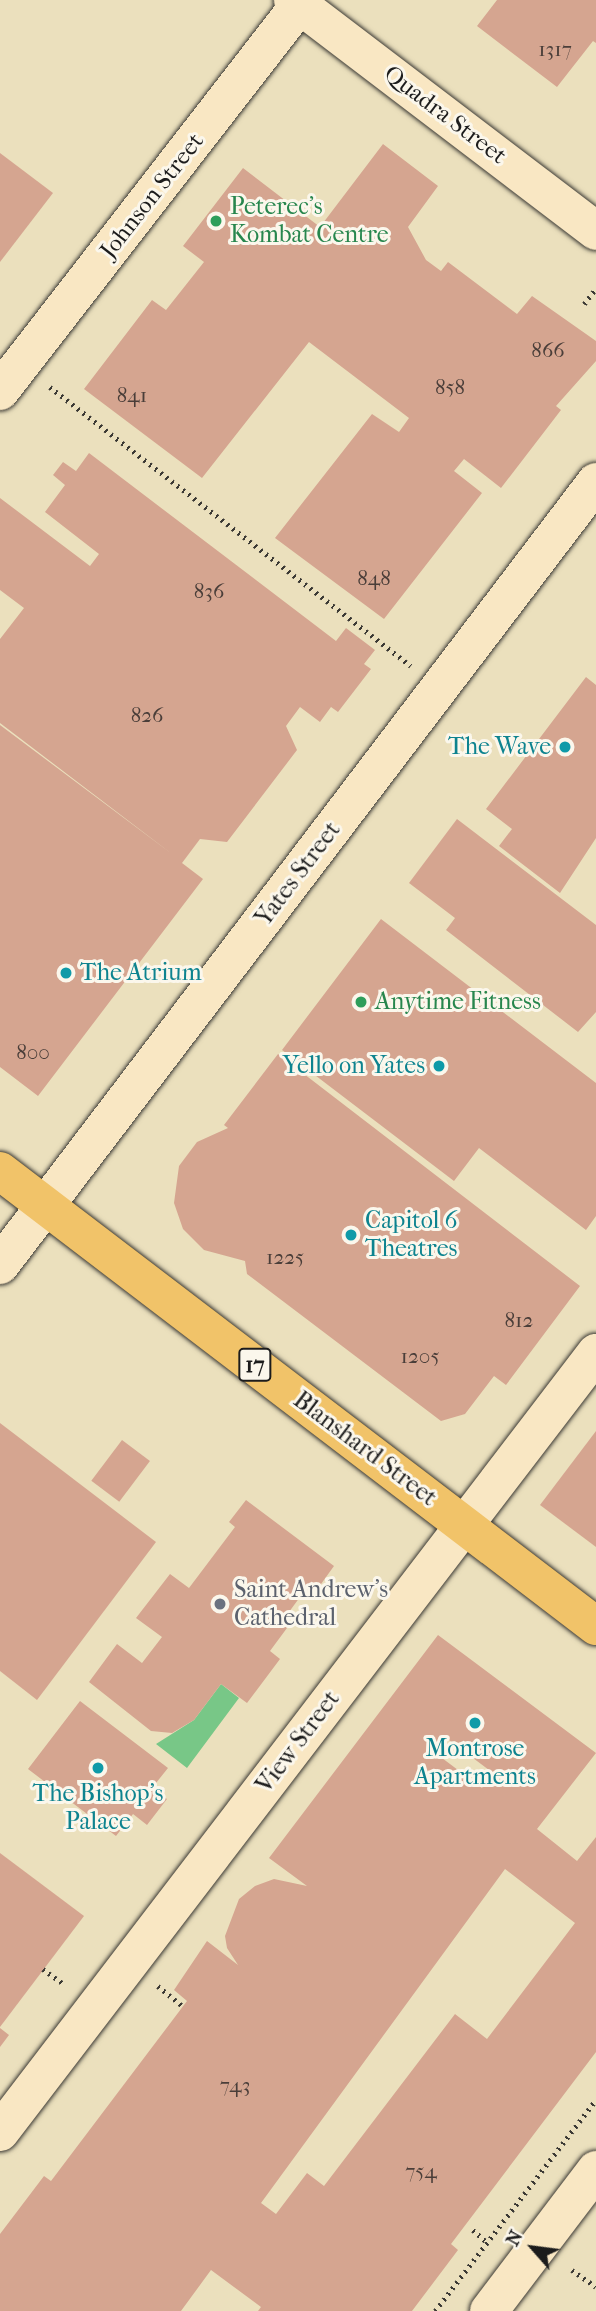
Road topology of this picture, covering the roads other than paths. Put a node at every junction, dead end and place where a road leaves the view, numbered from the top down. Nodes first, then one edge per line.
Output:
1 (299, 2) edge
2 (596, 231) edge
3 (0, 391) edge
4 (596, 482) edge
5 (0, 1171) edge
6 (46, 1205) junction
7 (0, 1265) edge
8 (596, 1353) edge
9 (463, 1525) junction
10 (596, 1626) edge
11 (0, 2132) edge
12 (596, 2171) edge
13 (489, 2311) edge

1 - 2 main road, Quadra Street
1 - 3 main road, Johnson Street
4 - 6 main road, Yates Street
5 - 6 main road, Blanshard Street / 17
6 - 7 main road, Yates Street
6 - 9 main road, Blanshard Street / 17
8 - 9 main road, View Street
9 - 10 main road, Blanshard Street / 17
9 - 11 main road, View Street
12 - 13 main road

